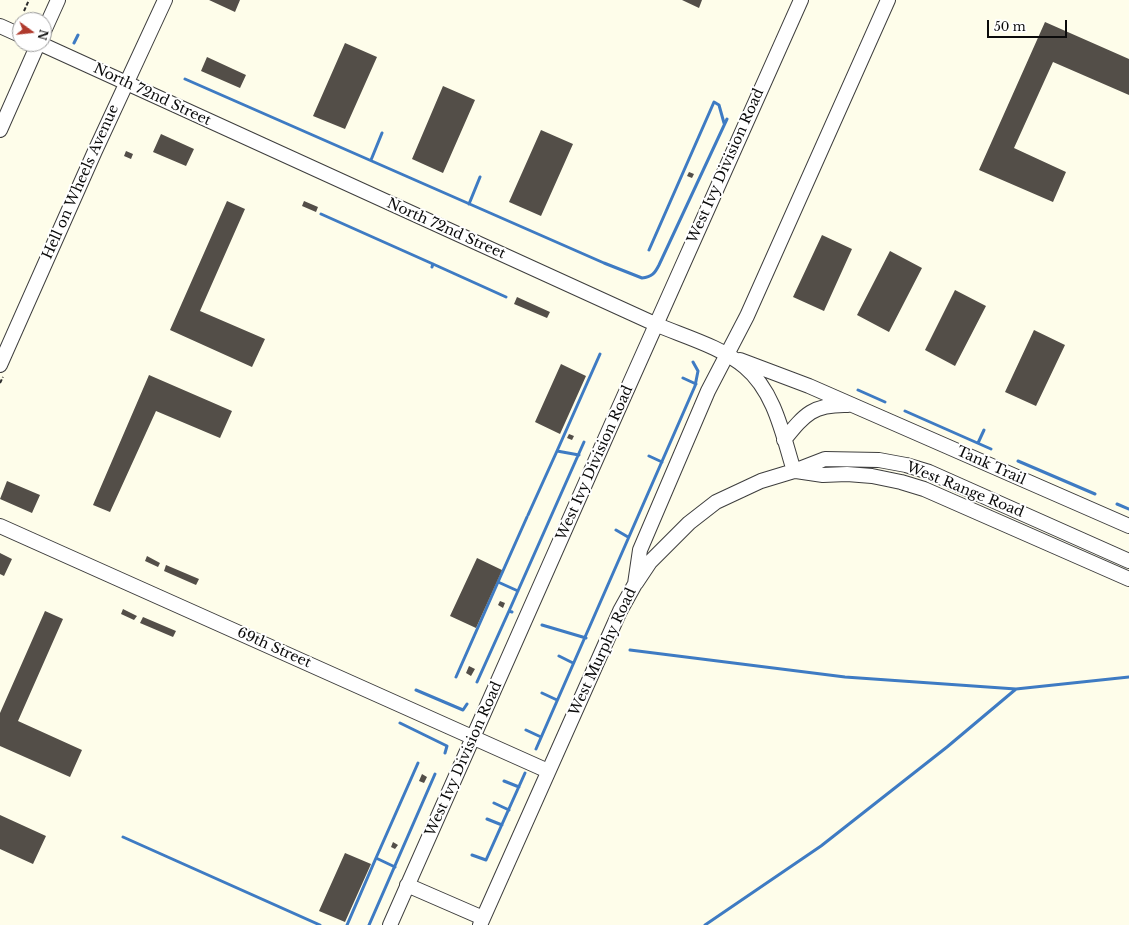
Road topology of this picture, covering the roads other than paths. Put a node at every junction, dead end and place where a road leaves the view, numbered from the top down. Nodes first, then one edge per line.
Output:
1 (58, 0) edge
2 (165, 0) edge
3 (800, 0) edge
4 (888, 0) edge
5 (52, 13) edge
6 (0, 26) edge
7 (12, 31) edge
8 (52, 49) edge
9 (34, 52) edge
10 (126, 84) junction
11 (0, 130) edge
12 (655, 324) junction
13 (6, 336) edge
14 (726, 354) junction
15 (0, 365) edge
16 (854, 406) junction
17 (784, 440) junction
18 (794, 471) junction
19 (0, 526) edge
20 (1129, 526) edge
21 (1129, 561) edge
22 (1129, 579) edge
23 (635, 584) junction
24 (474, 738) junction
25 (548, 771) junction
26 (407, 885) junction
27 (482, 922) edge
28 (390, 925) edge

1 - 5 street
2 - 10 street, Hell on Wheels Avenue
3 - 12 street, West Ivy Division Road
4 - 14 street, West Murphy Road
6 - 7 street
8 - 10 street, North 72nd Street
9 - 11 street
10 - 12 street, North 72nd Street
10 - 13 street, Hell on Wheels Avenue
12 - 14 street, North 72nd Street
12 - 24 street, West Ivy Division Road
13 - 15 street, Hell on Wheels Avenue
14 - 16 street, Tank Trail
14 - 17 street, North 72nd Street
14 - 23 street, West Murphy Road
16 - 17 street, Tank Trail
16 - 20 street, Tank Trail
17 - 18 street, North 72nd Street
18 - 21 street, West Range Road
18 - 22 street, West Range Road
18 - 23 street, West Range Road
19 - 24 street, 69th Street
23 - 25 street, West Murphy Road
24 - 25 street, 69th Street
24 - 26 street, West Ivy Division Road
25 - 27 street, West Murphy Road
26 - 27 street
26 - 28 street, West Ivy Division Road

